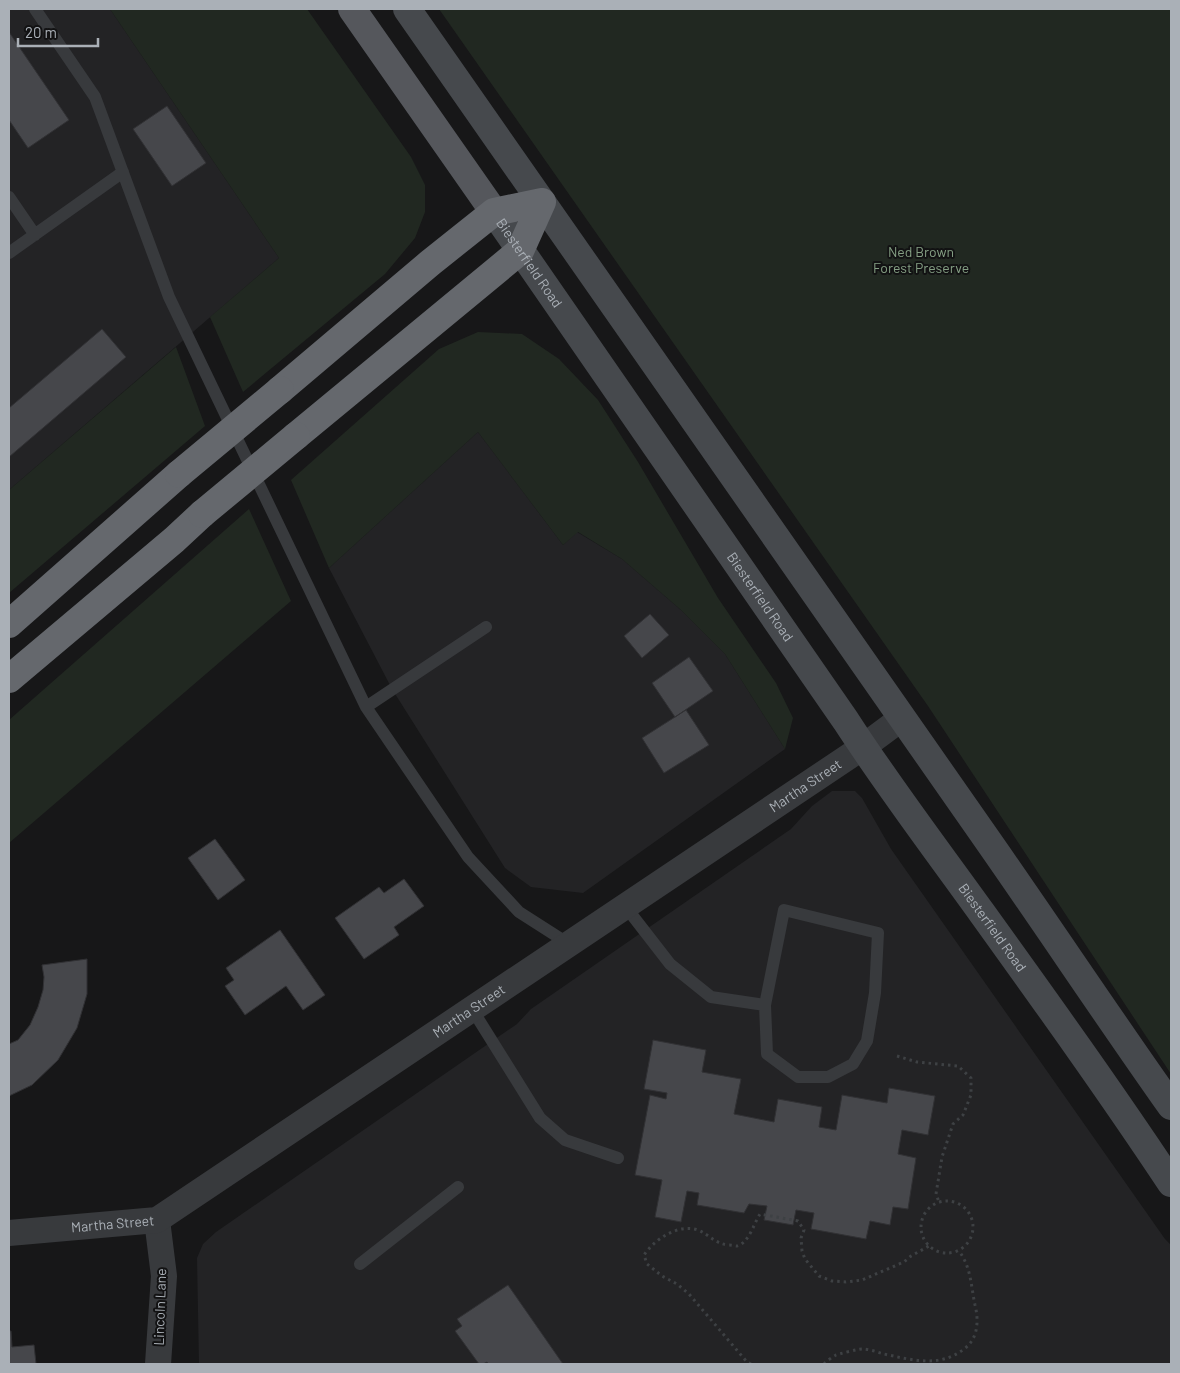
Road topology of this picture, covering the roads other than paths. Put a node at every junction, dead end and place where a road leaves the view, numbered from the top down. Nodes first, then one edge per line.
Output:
1 (35, 9) edge
2 (352, 9) edge
3 (407, 9) edge
4 (123, 172) junction
5 (9, 197) edge
6 (542, 202) junction
7 (494, 212) junction
8 (35, 235) junction
9 (520, 250) junction
10 (9, 253) edge
11 (9, 624) edge
12 (486, 627) dead end
13 (9, 680) edge
14 (366, 707) junction
15 (902, 718) junction
16 (869, 757) junction
17 (625, 906) junction
18 (569, 944) junction
19 (765, 1005) junction
20 (472, 1009) junction
21 (1171, 1106) edge
22 (618, 1158) dead end
23 (1171, 1183) edge
24 (458, 1187) dead end
25 (157, 1220) junction
26 (9, 1232) edge
27 (360, 1264) dead end
28 (158, 1364) edge

1 - 4 lane
2 - 7 main road, Biesterfield Road
3 - 6 main road
4 - 8 lane
4 - 14 lane
5 - 8 lane
6 - 7 highway
6 - 9 highway
6 - 15 main road
7 - 9 main road, Biesterfield Road
7 - 11 highway, bridge
8 - 10 lane
9 - 13 highway, bridge
9 - 16 main road, Biesterfield Road
12 - 14 lane
14 - 18 lane
15 - 16 street, Martha Street
15 - 21 main road
16 - 17 street, Martha Street
16 - 23 main road, Biesterfield Road
17 - 18 street, Martha Street
17 - 19 lane
18 - 20 street, Martha Street
19 - 19 lane
20 - 22 lane
20 - 25 street, Martha Street
24 - 27 lane
25 - 26 street, Martha Street
25 - 28 street, Lincoln Lane

